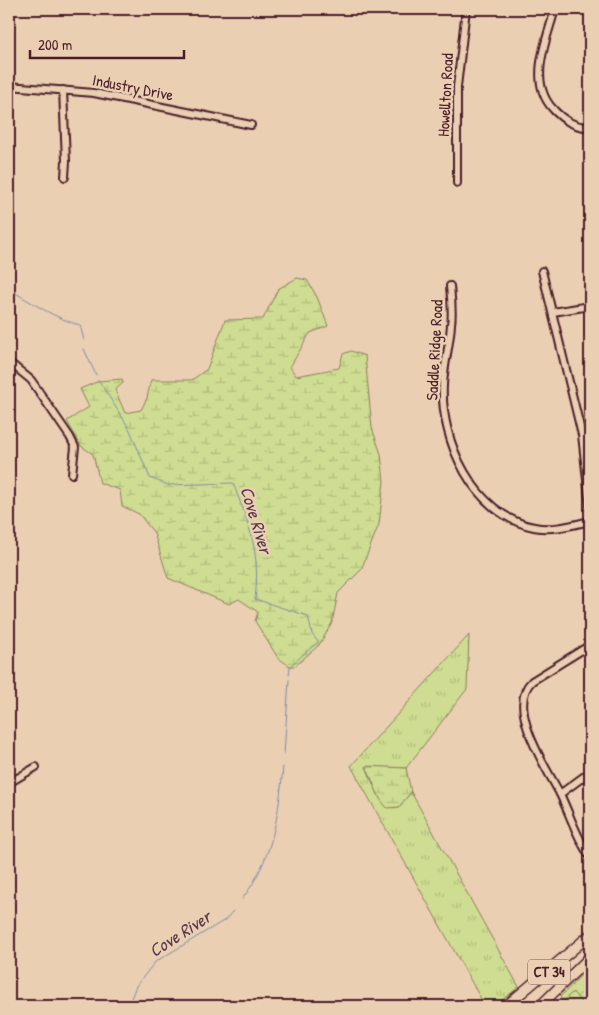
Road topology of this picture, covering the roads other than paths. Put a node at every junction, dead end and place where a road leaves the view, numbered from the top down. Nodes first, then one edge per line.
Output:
1 (466, 9) edge
2 (555, 9) edge
3 (9, 86) edge
4 (63, 90) junction
5 (251, 126) dead end
6 (590, 128) edge
7 (65, 177) dead end
8 (457, 183) dead end
9 (542, 271) dead end
10 (450, 286) dead end
11 (590, 306) edge
12 (553, 312) junction
13 (9, 362) edge
14 (72, 474) dead end
15 (590, 506) edge
16 (590, 521) edge
17 (590, 594) edge
18 (590, 607) edge
19 (590, 645) edge
20 (36, 767) dead end
21 (590, 772) edge
22 (9, 783) edge
23 (560, 794) junction
24 (590, 857) edge
25 (590, 935) edge
26 (590, 957) edge
27 (506, 1006) edge
28 (540, 1006) edge

1 - 8 street, Howellton Road
2 - 6 street
3 - 4 street, Industry Drive
4 - 5 street, Industry Drive
4 - 7 street
9 - 12 street
10 - 16 street, Saddle Ridge Road
11 - 12 street
12 - 15 street
13 - 14 street
17 - 18 street
19 - 23 street
20 - 22 street
21 - 23 street
23 - 24 street
25 - 27 highway, CT 34
26 - 28 highway, CT 34

